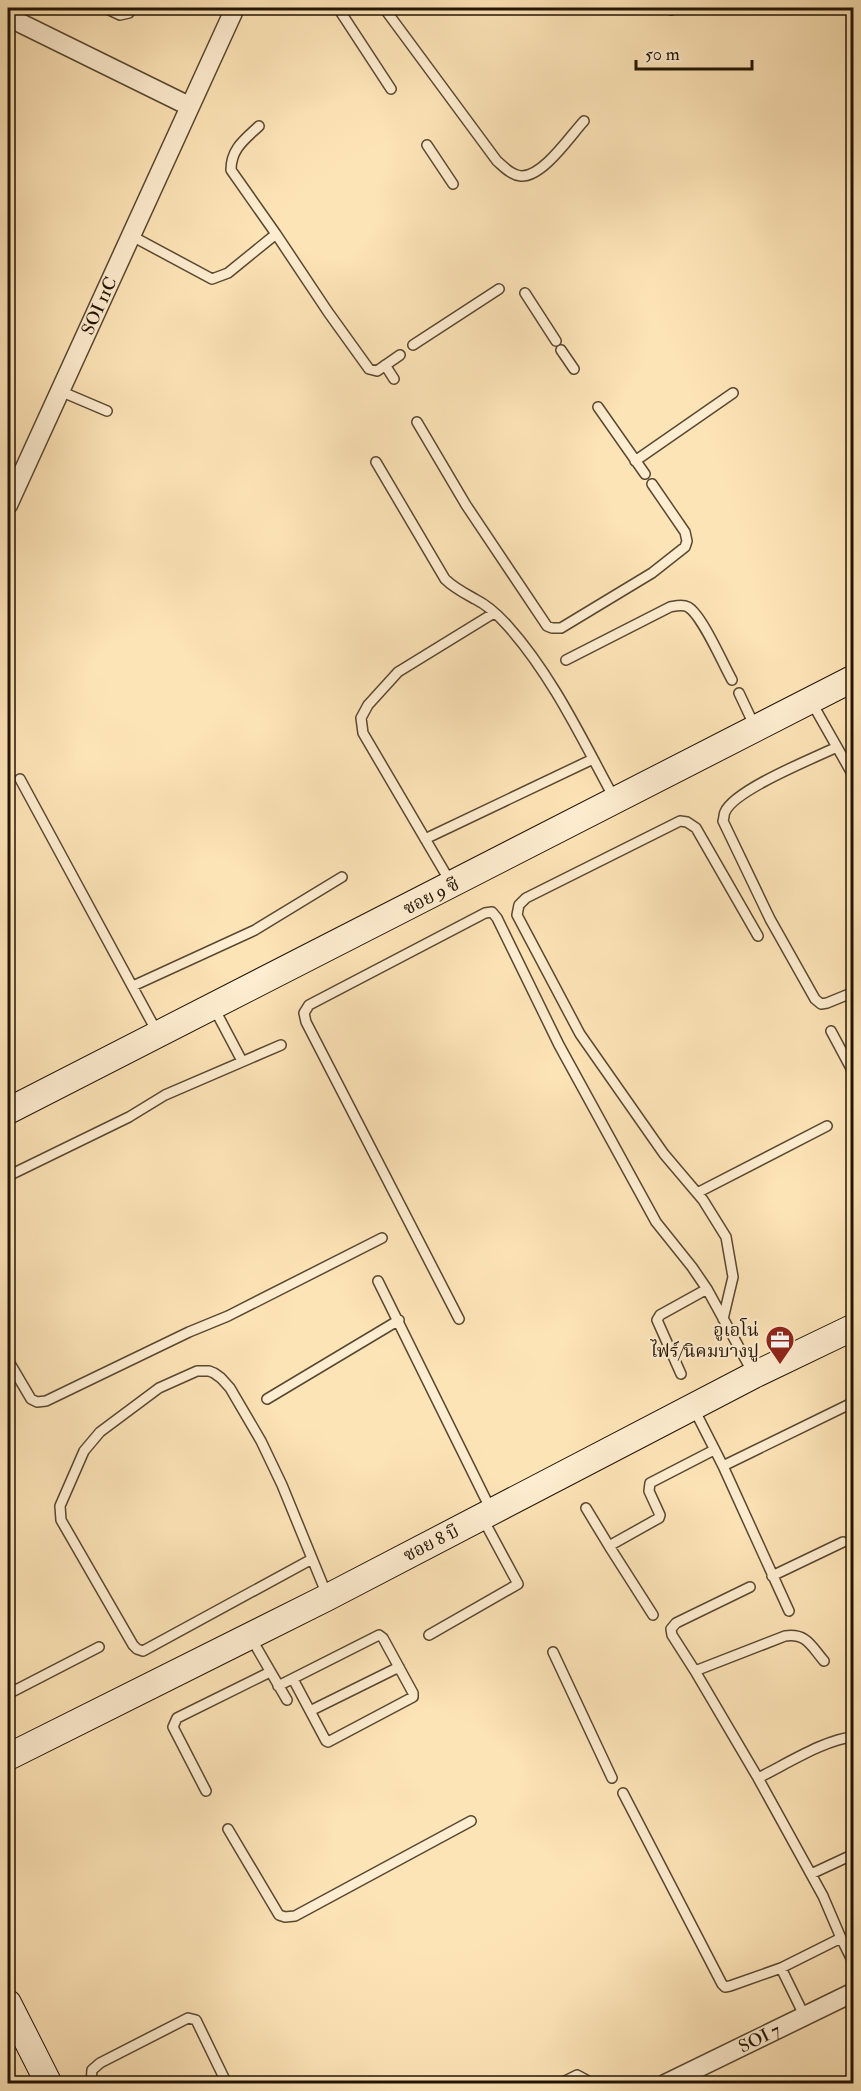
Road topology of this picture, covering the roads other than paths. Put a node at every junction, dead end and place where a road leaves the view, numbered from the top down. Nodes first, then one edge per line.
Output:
1 (105, 8) edge
2 (132, 8) edge
3 (235, 8) edge
4 (338, 8) edge
5 (384, 8) edge
6 (8, 17) edge
7 (391, 89) dead end
8 (189, 106) junction
9 (584, 121) dead end
10 (259, 126) dead end
11 (427, 145) dead end
12 (453, 184) dead end
13 (276, 234) junction
14 (130, 235) junction
15 (499, 289) dead end
16 (525, 293) dead end
17 (556, 341) dead end
18 (413, 345) dead end
19 (561, 350) dead end
20 (400, 355) dead end
21 (385, 366) junction
22 (574, 369) dead end
23 (394, 379) dead end
24 (60, 391) junction
25 (733, 393) dead end
26 (598, 407) dead end
27 (106, 411) dead end
28 (417, 422) dead end
29 (635, 461) junction
30 (376, 462) dead end
31 (645, 474) dead end
32 (652, 484) dead end
33 (8, 505) edge
34 (494, 613) junction
35 (566, 660) dead end
36 (854, 678) edge
37 (732, 681) dead end
38 (739, 693) dead end
39 (811, 700) junction
40 (756, 729) junction
41 (837, 747) junction
42 (593, 759) junction
43 (854, 777) edge
44 (20, 779) dead end
45 (616, 800) junction
46 (425, 838) junction
47 (342, 877) dead end
48 (453, 885) junction
49 (758, 936) dead end
50 (133, 986) junction
51 (854, 992) edge
52 (213, 1007) junction
53 (831, 1031) dead end
54 (158, 1035) junction
55 (281, 1045) dead end
56 (242, 1061) junction
57 (854, 1074) edge
58 (8, 1111) edge
59 (827, 1126) dead end
60 (8, 1176) edge
61 (697, 1193) junction
62 (382, 1238) dead end
63 (378, 1281) dead end
64 (707, 1289) junction
65 (459, 1319) dead end
66 (723, 1319) junction
67 (399, 1320) junction
68 (854, 1327) edge
69 (8, 1359) edge
70 (681, 1374) dead end
71 (754, 1375) junction
72 (267, 1399) dead end
73 (854, 1401) edge
74 (693, 1407) junction
75 (714, 1450) junction
76 (723, 1466) junction
77 (586, 1508) dead end
78 (487, 1515) junction
79 (843, 1542) dead end
80 (609, 1546) junction
81 (312, 1558) junction
82 (772, 1576) junction
83 (750, 1587) dead end
84 (328, 1597) junction
85 (789, 1611) dead end
86 (653, 1615) dead end
87 (429, 1635) dead end
88 (250, 1636) junction
89 (99, 1647) dead end
90 (554, 1652) dead end
91 (824, 1661) dead end
92 (399, 1667) junction
93 (695, 1671) junction
94 (270, 1672) junction
95 (293, 1679) junction
96 (278, 1686) junction
97 (8, 1694) edge
98 (287, 1700) dead end
99 (310, 1711) junction
100 (854, 1737) edge
101 (8, 1757) edge
102 (612, 1778) dead end
103 (758, 1778) junction
104 (206, 1791) dead end
105 (623, 1793) dead end
106 (471, 1821) dead end
107 (228, 1829) dead end
108 (854, 1854) edge
109 (811, 1874) junction
110 (841, 1938) junction
111 (854, 1964) edge
112 (781, 1968) junction
113 (854, 1992) edge
114 (8, 2003) edge
115 (805, 2016) junction
116 (49, 2084) edge
117 (91, 2084) edge
118 (227, 2084) edge
119 (559, 2084) edge
120 (588, 2084) edge
121 (665, 2084) edge

1 - 2 lane
3 - 8 street, SOI 11C
4 - 7 lane
5 - 9 lane
6 - 8 street
8 - 14 street, SOI 11C
10 - 13 lane
11 - 12 lane
13 - 14 lane
13 - 21 lane
14 - 24 street, SOI 11C
15 - 18 lane
16 - 17 lane
19 - 22 lane
20 - 21 lane
21 - 23 lane
24 - 27 lane
24 - 33 street, SOI 11C
25 - 29 lane
26 - 29 lane
28 - 32 lane
29 - 31 lane
30 - 34 lane
34 - 42 lane
34 - 46 lane
35 - 37 lane
36 - 39 street, ซอย 9 ซี
38 - 40 lane
39 - 40 street, ซอย 9 ซี
39 - 41 lane
40 - 45 street, ซอย 9 ซี
41 - 43 lane
41 - 51 lane
42 - 45 lane
42 - 46 lane
44 - 50 lane
45 - 48 street, ซอย 9 ซี
46 - 48 lane
47 - 50 lane
48 - 52 street, ซอย 9 ซี
49 - 61 lane
50 - 54 lane
52 - 54 street, ซอย 9 ซี
52 - 56 lane
53 - 57 lane
54 - 58 street, ซอย 9 ซี
55 - 56 lane
56 - 60 lane
59 - 61 lane
61 - 66 lane
62 - 69 lane
63 - 67 lane
64 - 65 lane
64 - 66 lane
64 - 70 lane
66 - 71 lane
67 - 72 lane
67 - 78 lane
68 - 71 street, ซอย 8 บี
71 - 74 street, ซอย 8 บี
73 - 76 lane
74 - 75 lane
74 - 78 street, ซอย 8 บี
75 - 76 lane
75 - 80 lane
76 - 82 lane
77 - 80 lane
78 - 84 street, ซอย 8 บี
78 - 87 lane
79 - 82 lane
80 - 86 lane
81 - 81 lane
81 - 84 lane
82 - 85 lane
83 - 93 lane
84 - 88 street, ซอย 8 บี
88 - 94 lane
88 - 101 street, ซอย 8 บี
89 - 97 lane
90 - 102 lane
91 - 93 lane
92 - 95 lane
92 - 99 lane
92 - 99 lane
93 - 103 lane
94 - 96 lane
94 - 104 lane
95 - 96 lane
95 - 99 lane
96 - 98 lane
100 - 103 lane
103 - 109 lane
105 - 112 lane
106 - 107 lane
108 - 109 lane
109 - 110 lane
110 - 111 lane
110 - 112 lane
112 - 115 lane
113 - 115 street, SOI 7
114 - 116 street
115 - 121 street, SOI 7
117 - 118 lane
119 - 120 lane

